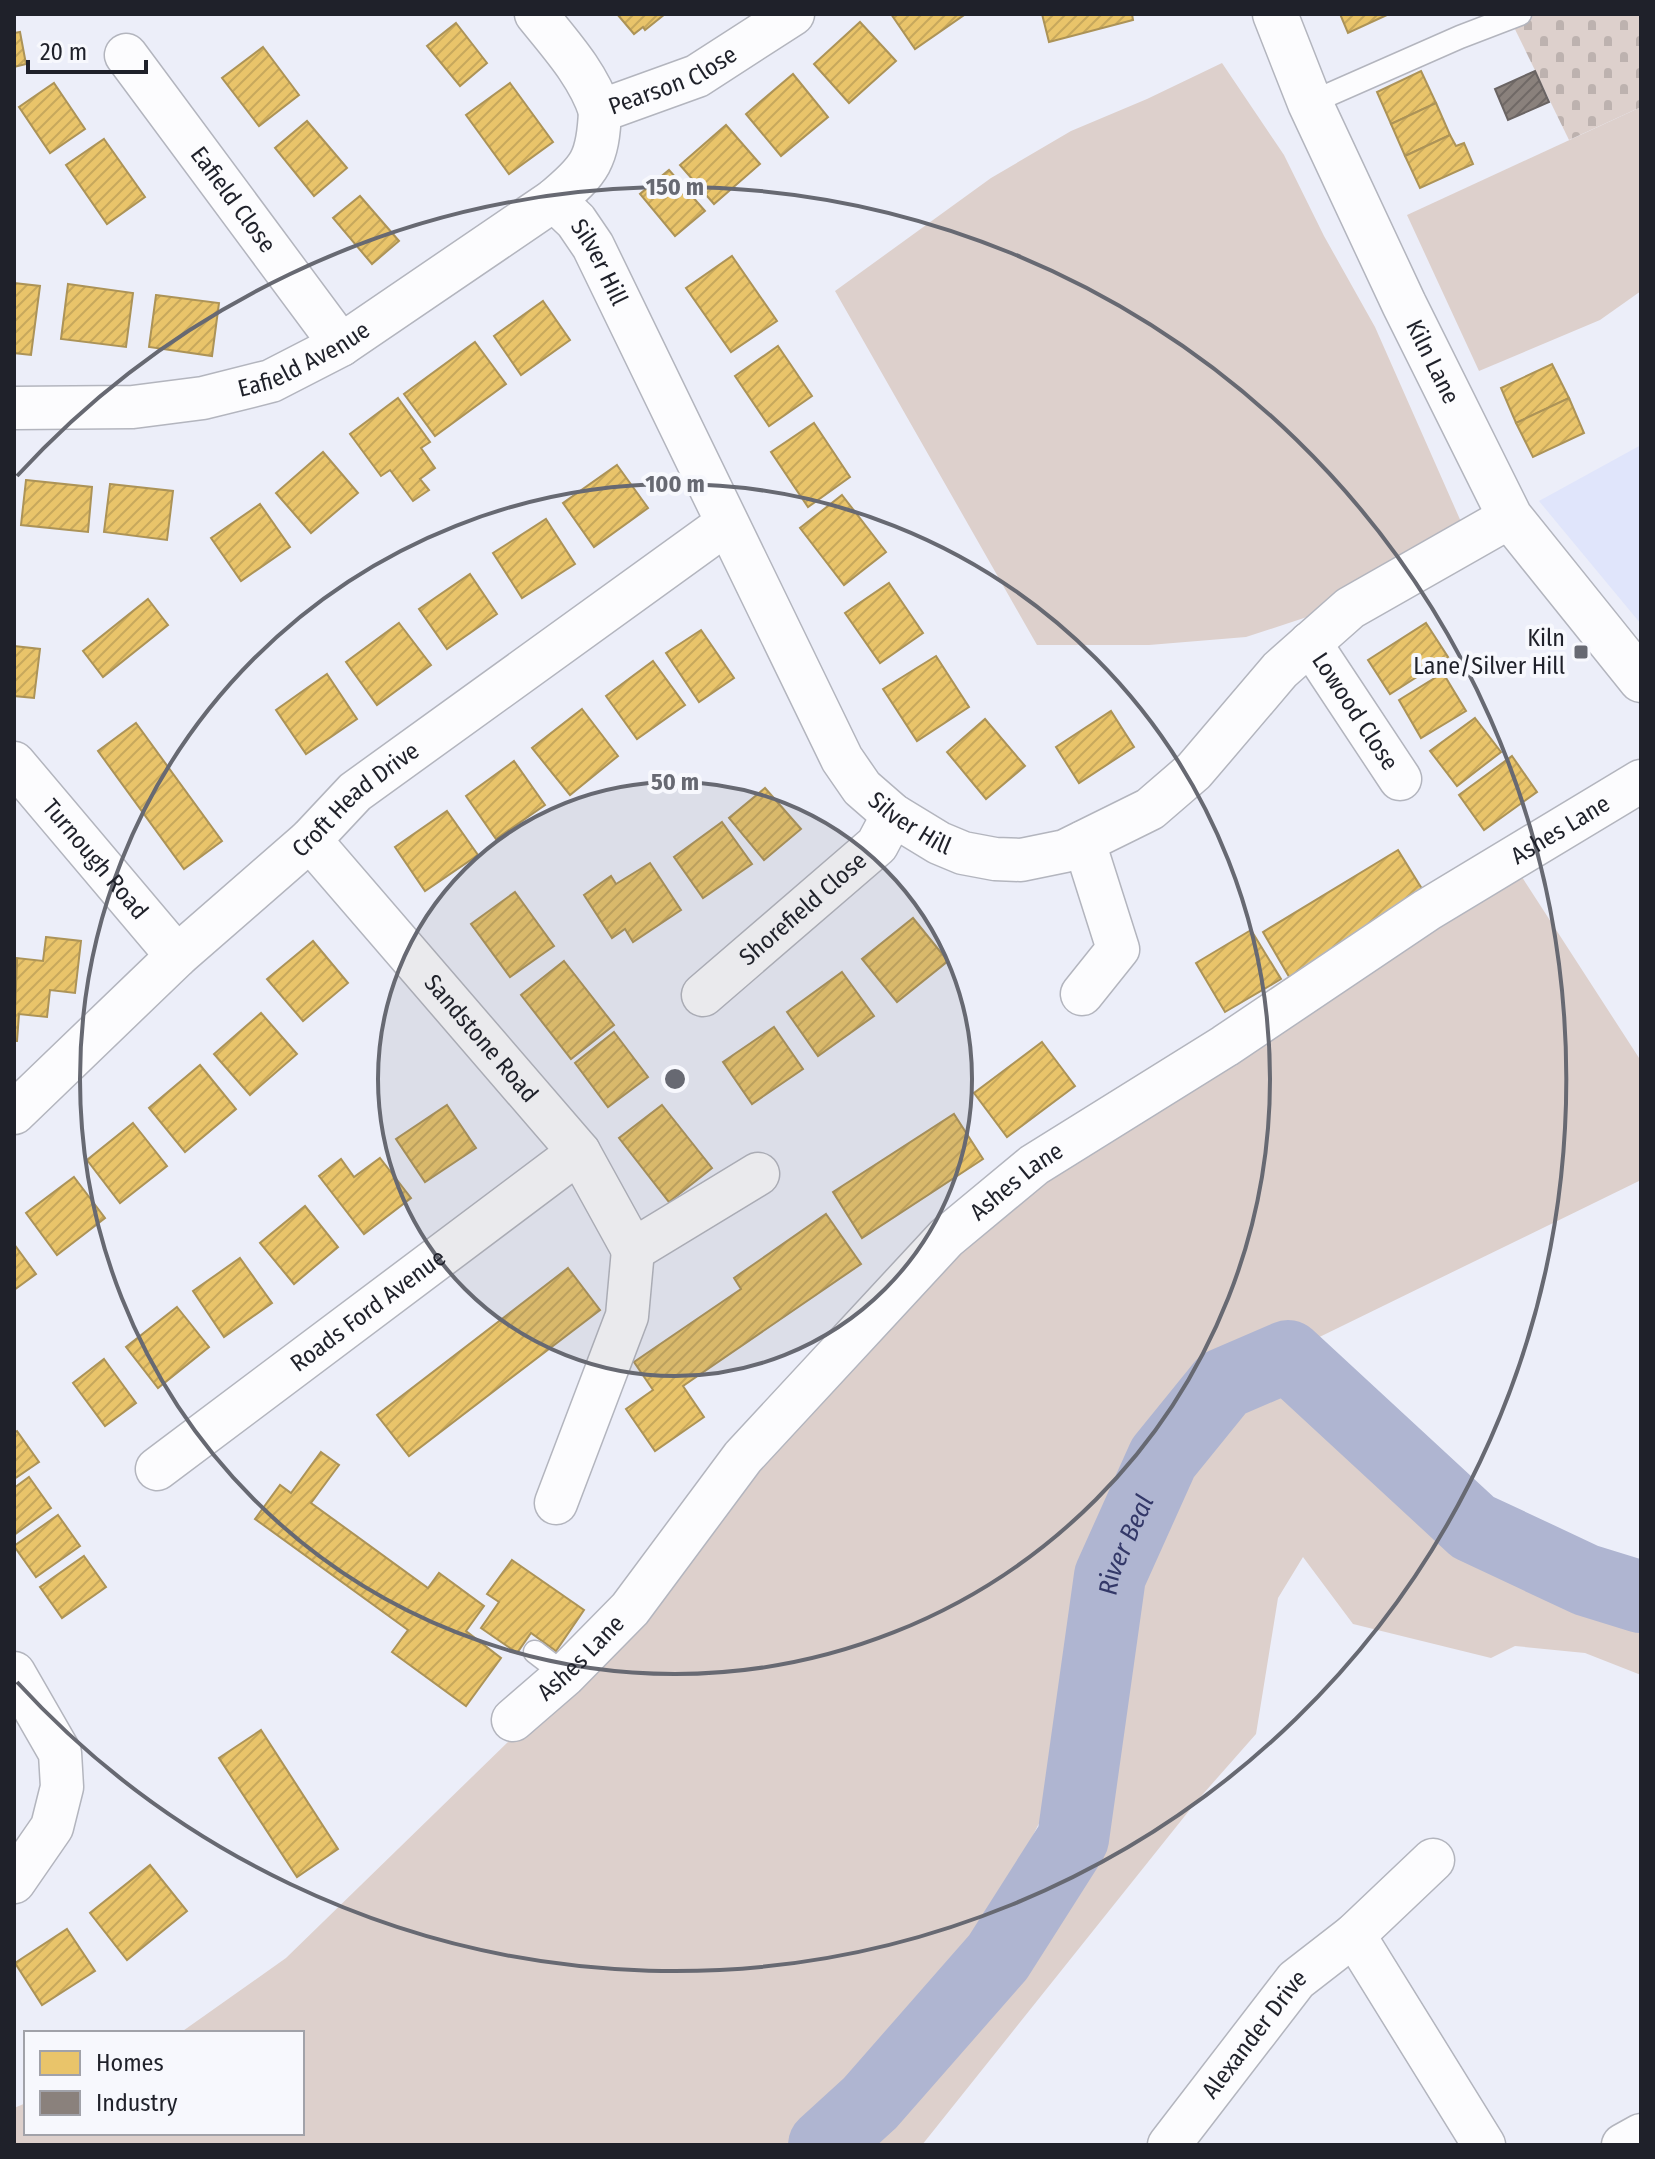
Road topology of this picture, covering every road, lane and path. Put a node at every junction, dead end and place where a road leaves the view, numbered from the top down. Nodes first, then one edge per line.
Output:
1 (536, 14) edge
2 (793, 14) edge
3 (1275, 14) edge
4 (1520, 14) edge
5 (126, 55) dead end
6 (1310, 103) junction
7 (600, 111) junction
8 (554, 200) junction
9 (341, 345) junction
10 (14, 408) edge
11 (1510, 517) junction
12 (726, 524) junction
13 (1310, 643) junction
14 (1641, 680) edge
15 (14, 763) edge
16 (1400, 779) dead end
17 (1641, 781) edge
18 (893, 815) junction
19 (310, 840) junction
20 (1084, 842) junction
21 (177, 956) junction
22 (1082, 994) dead end
23 (703, 995) dead end
24 (14, 1113) edge
25 (579, 1152) junction
26 (758, 1174) dead end
27 (633, 1250) junction
28 (157, 1469) dead end
29 (556, 1503) dead end
30 (14, 1673) edge
31 (513, 1720) dead end
32 (1433, 1860) dead end
33 (14, 1882) edge
34 (1354, 1935) junction
35 (1641, 2135) edge
36 (1169, 2145) edge
37 (1484, 2145) edge
38 (1623, 2145) edge

1 - 7 street
2 - 7 street, Pearson Close
3 - 6 main road, Kiln Lane
4 - 6 lane
5 - 9 street, Eafield Close
6 - 11 main road, Kiln Lane
7 - 8 street, Pearson Close
8 - 9 street, Eafield Avenue
8 - 12 street, Silver Hill
9 - 10 street, Eafield Avenue
11 - 13 street, Silver Hill
11 - 14 main road, Kiln Lane
12 - 18 street, Silver Hill
12 - 19 street, Croft Head Drive
13 - 16 street, Lowood Close
13 - 20 street, Silver Hill
15 - 21 street, Turnough Road
17 - 31 street, Ashes Lane
18 - 20 street, Silver Hill
18 - 23 street, Shorefield Close
19 - 21 street, Croft Head Drive
19 - 25 street, Sandstone Road
20 - 22 street
21 - 24 street, Croft Head Drive
25 - 27 street, Sandstone Road
25 - 28 street, Roads Ford Avenue
26 - 27 street
27 - 29 street
30 - 33 street
32 - 34 street, Alexander Drive
34 - 36 street, Alexander Drive
34 - 37 street
35 - 38 street

